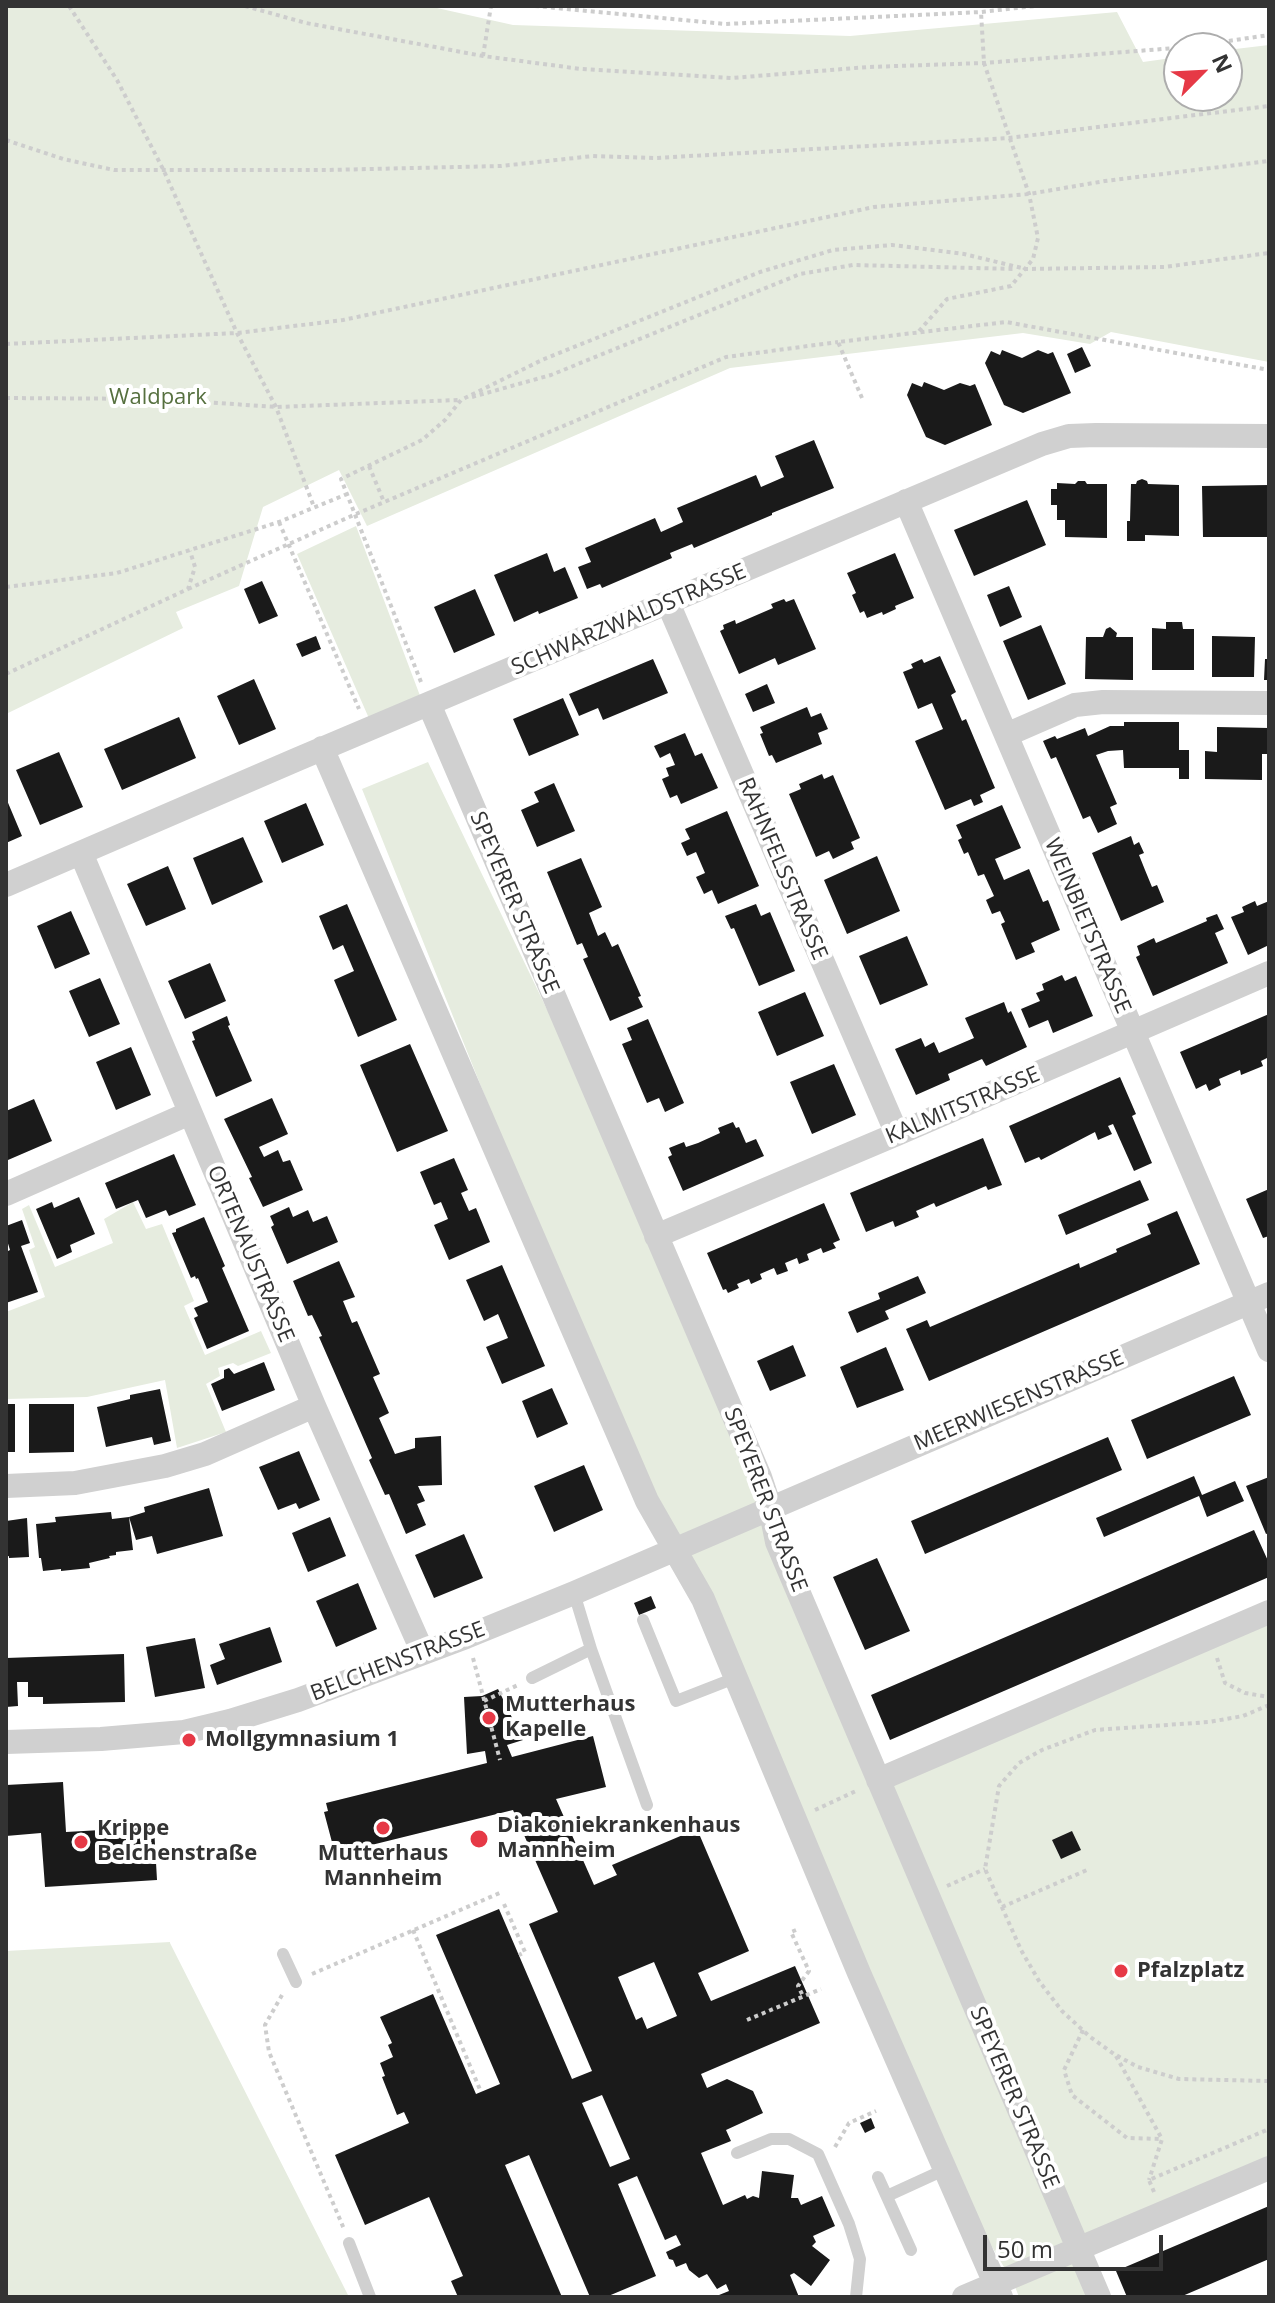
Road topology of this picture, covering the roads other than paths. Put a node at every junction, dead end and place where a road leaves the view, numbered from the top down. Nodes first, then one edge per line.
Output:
1 (1269, 436) edge
2 (906, 501) junction
3 (668, 603) junction
4 (1269, 703) edge
5 (429, 704) junction
6 (1006, 735) junction
7 (322, 748) junction
8 (81, 853) junction
9 (6, 885) edge
10 (1269, 973) edge
11 (1132, 1032) junction
12 (190, 1113) junction
13 (897, 1134) junction
14 (6, 1194) edge
15 (656, 1236) junction
16 (1259, 1298) edge
17 (1269, 1350) edge
18 (314, 1406) junction
19 (6, 1486) edge
20 (770, 1507) junction
21 (674, 1549) junction
22 (574, 1593) junction
23 (1269, 1612) edge
24 (643, 1620) dead end
25 (591, 1649) junction
26 (423, 1653) junction
27 (532, 1678) road end
28 (735, 1678) junction
29 (6, 1742) edge
30 (878, 1780) junction
31 (647, 1805) dead end
32 (283, 1954) dead end
33 (296, 1982) road end
34 (737, 2153) dead end
35 (1269, 2168) edge
36 (946, 2169) junction
37 (878, 2177) dead end
38 (887, 2196) junction
39 (349, 2243) road end
40 (1078, 2248) junction
41 (911, 2250) dead end
42 (999, 2290) edge
43 (370, 2297) edge
44 (856, 2297) edge
45 (964, 2297) edge
46 (1099, 2297) edge

1 - 2 street, SCHWARZWALDSTRASSE
2 - 3 street, SCHWARZWALDSTRASSE
2 - 6 street, WEINBIETSTRASSE
3 - 5 street, SCHWARZWALDSTRASSE
3 - 13 street, RAHNFELSSTRASSE
4 - 6 street
5 - 7 street, SCHWARZWALDSTRASSE
5 - 15 street, SPEYERER STRASSE
6 - 11 street, WEINBIETSTRASSE
7 - 8 street, SCHWARZWALDSTRASSE
7 - 21 street
8 - 9 street, SCHWARZWALDSTRASSE
8 - 12 street, ORTENAUSTRASSE
10 - 11 street, KALMITSTRASSE
11 - 13 street, KALMITSTRASSE
11 - 16 street, WEINBIETSTRASSE
12 - 14 street
12 - 18 street, ORTENAUSTRASSE
13 - 15 street, KALMITSTRASSE
15 - 20 street, SPEYERER STRASSE
16 - 17 street, WEINBIETSTRASSE
16 - 20 street, MEERWIESENSTRASSE
18 - 19 street
18 - 26 street, ORTENAUSTRASSE
20 - 21 street, BELCHENSTRASSE
20 - 30 street, SPEYERER STRASSE
21 - 22 street, BELCHENSTRASSE
21 - 28 street
22 - 25 lane
22 - 26 street, BELCHENSTRASSE
23 - 30 street
24 - 28 lane
25 - 27 lane
25 - 31 lane
26 - 29 street, BELCHENSTRASSE
28 - 36 street
30 - 40 street, SPEYERER STRASSE
32 - 33 lane
34 - 44 lane
35 - 40 street
36 - 38 lane
36 - 42 street
37 - 38 lane
38 - 41 lane
39 - 43 lane
40 - 42 street
40 - 46 street, SPEYERER STRASSE
42 - 45 street

